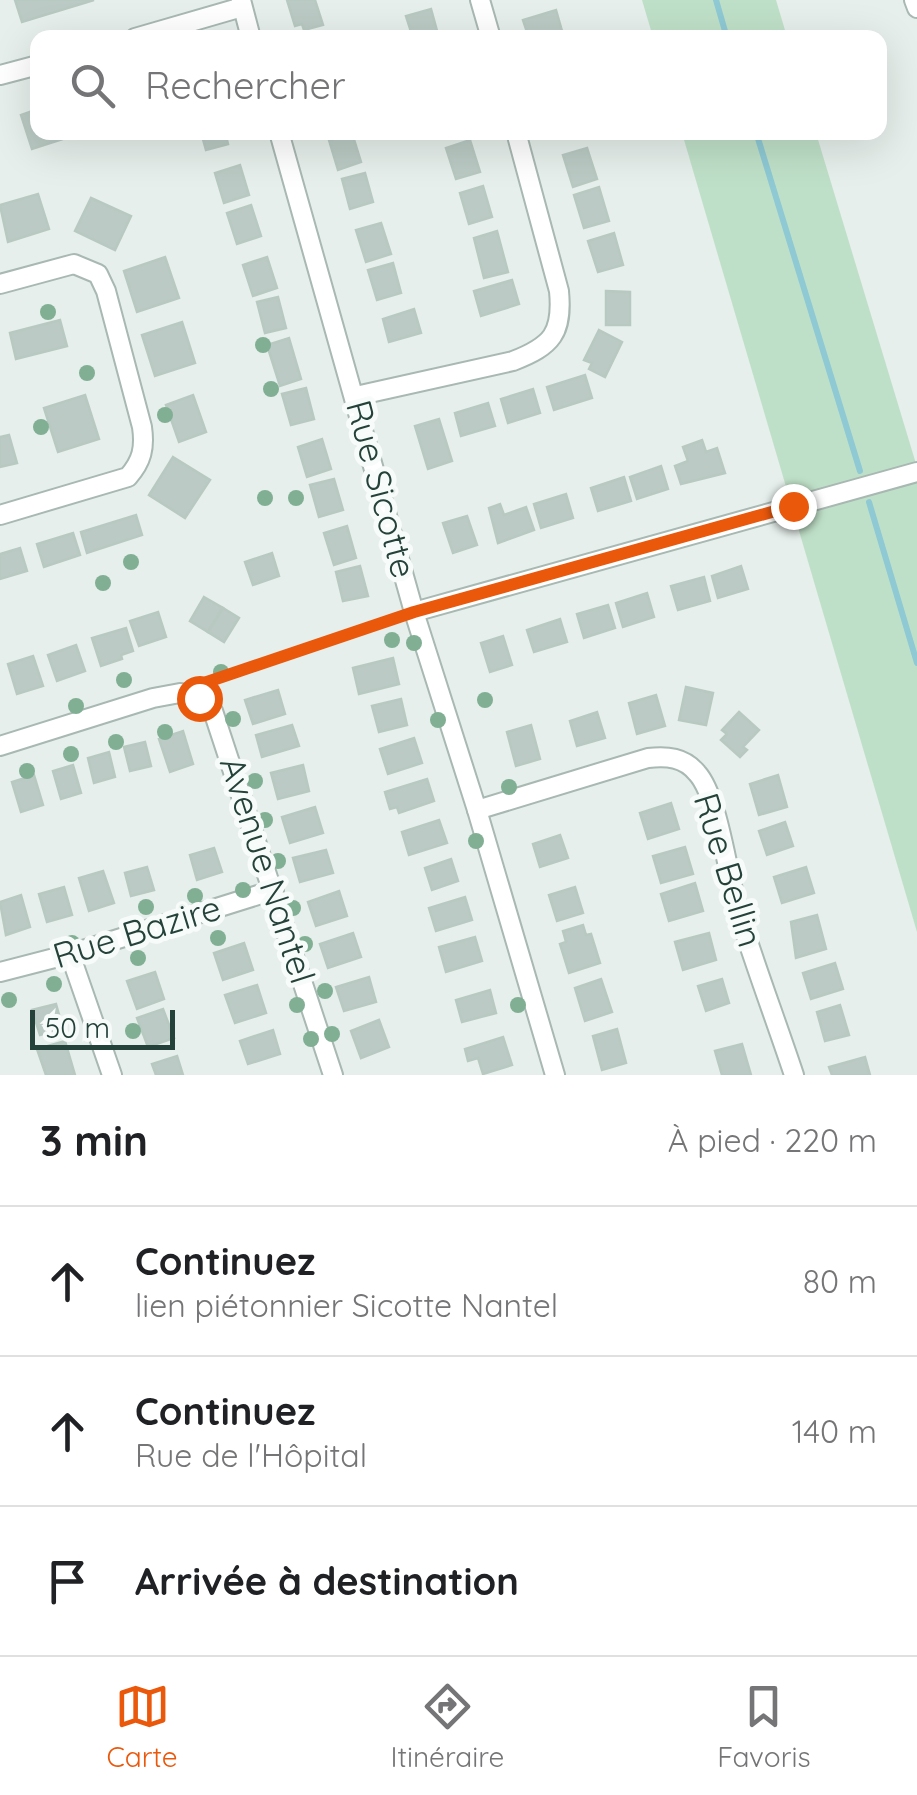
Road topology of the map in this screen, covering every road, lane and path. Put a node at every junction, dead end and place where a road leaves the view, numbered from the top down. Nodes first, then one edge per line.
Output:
1 (480, 0) edge
2 (914, 0) edge
3 (242, 4) edge
4 (917, 8) edge
5 (159, 30) edge
6 (249, 30) edge
7 (489, 30) edge
8 (30, 67) edge
9 (0, 75) edge
10 (281, 140) edge
11 (518, 140) edge
12 (0, 284) edge
13 (356, 396) junction
14 (917, 472) edge
15 (0, 515) edge
16 (414, 612) junction
17 (199, 698) junction
18 (0, 746) edge
19 (477, 810) junction
20 (274, 890) junction
21 (70, 954) junction
22 (0, 972) edge
23 (112, 1075) edge
24 (333, 1075) edge
25 (555, 1075) edge
26 (794, 1075) edge

1 - 7 street
2 - 4 street
3 - 5 street
3 - 6 street
8 - 9 street
10 - 13 street, Rue Sicotte
11 - 13 street
12 - 15 street
13 - 16 street, Rue Sicotte
14 - 16 street
16 - 17 path
16 - 19 street, Rue Sicotte
17 - 18 street
17 - 20 street, Avenue Nantel
19 - 25 street, Rue Sicotte
19 - 26 street, Rue Bellin
20 - 21 street, Rue Bazire
20 - 24 street, Avenue Nantel
21 - 22 street, Rue Bazire
21 - 23 street

